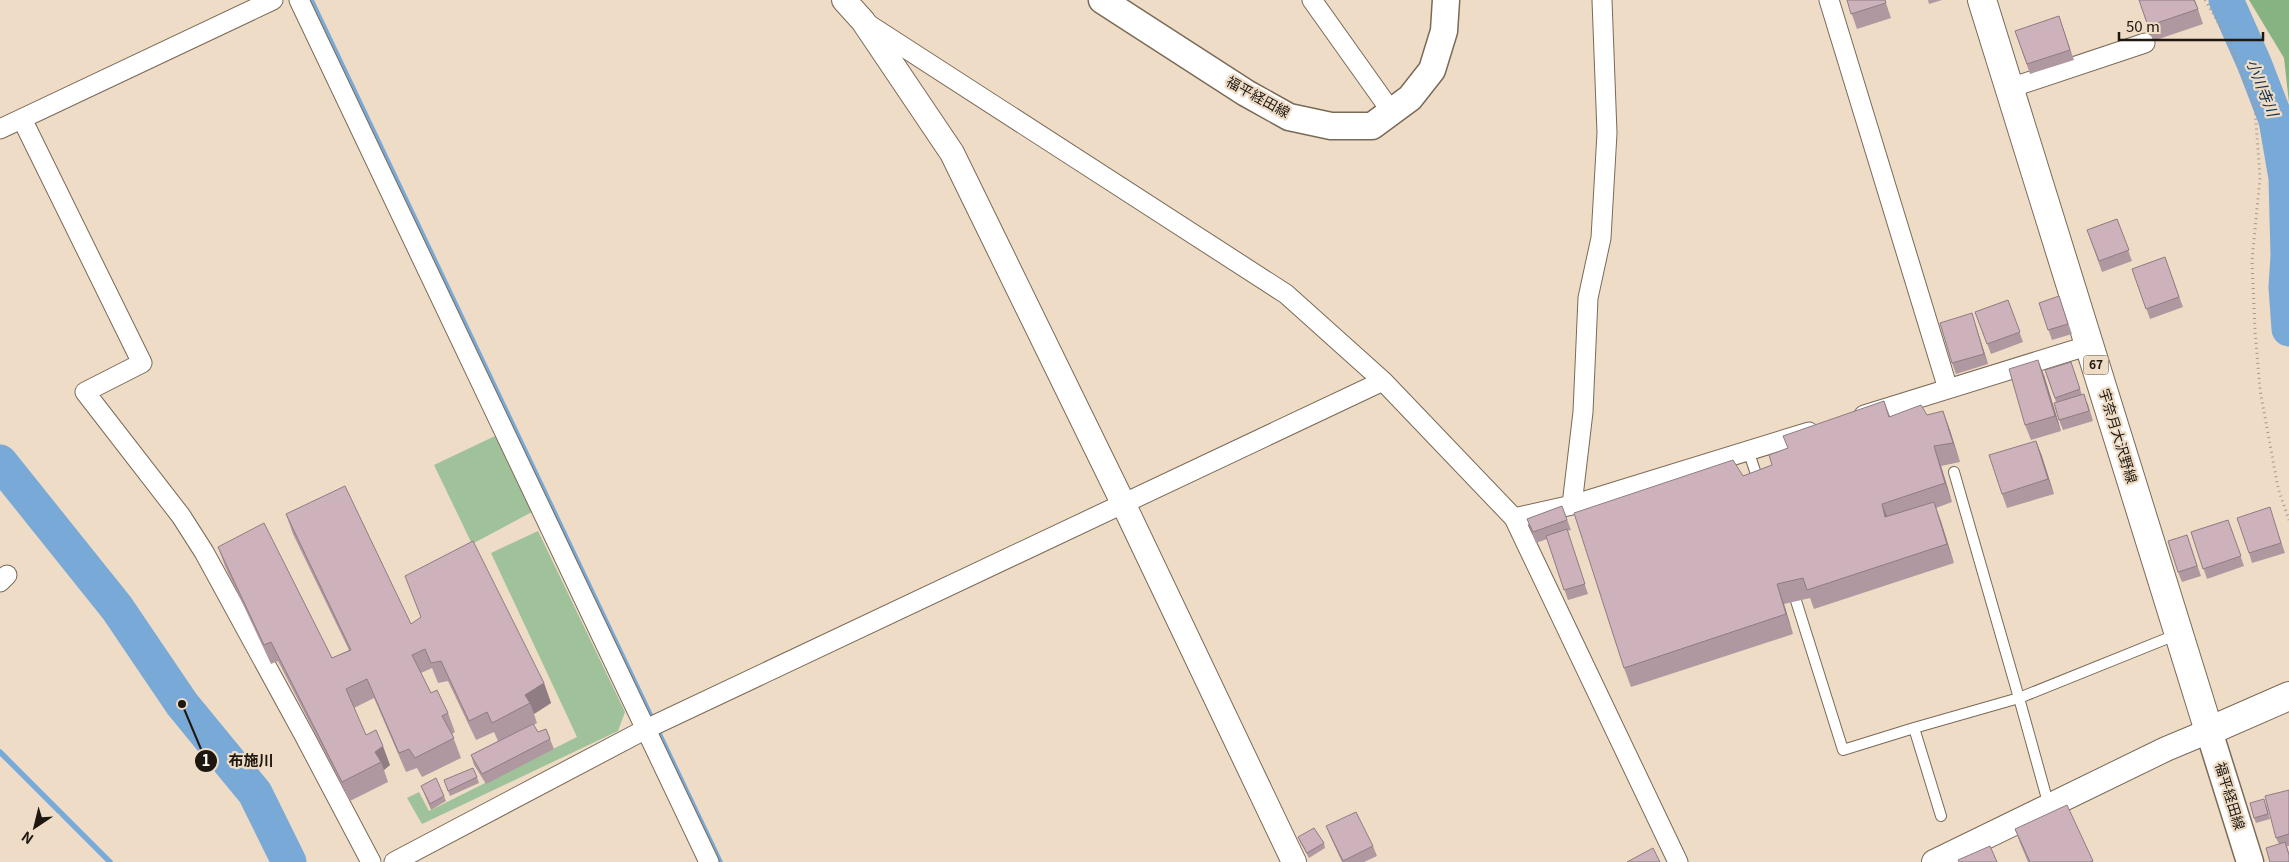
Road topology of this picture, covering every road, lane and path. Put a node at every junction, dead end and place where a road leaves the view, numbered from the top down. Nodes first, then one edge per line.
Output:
1 (273, 0) edge
2 (300, 0) edge
3 (844, 0) edge
4 (1102, 0) edge
5 (1312, 0) edge
6 (1446, 0) edge
7 (1602, 0) edge
8 (1829, 0) edge
9 (1982, 0) edge
10 (2205, 0) edge
11 (863, 21) junction
12 (2145, 43) dead end
13 (2010, 88) junction
14 (1391, 111) junction
15 (22, 119) junction
16 (0, 129) edge
17 (2090, 345) junction
18 (1383, 381) junction
19 (1948, 389) junction
20 (1843, 421) edge
21 (1824, 427) edge
22 (1748, 450) junction
23 (1954, 472) dead end
24 (1763, 497) edge
25 (1123, 503) junction
26 (1572, 505) junction
27 (1514, 518) junction
28 (2289, 520) edge
29 (1790, 581) edge
30 (2180, 634) junction
31 (2289, 696) edge
32 (2019, 698) junction
33 (1914, 728) junction
34 (646, 729) junction
35 (2209, 731) junction
36 (2049, 806) junction
37 (1941, 816) dead end
38 (371, 862) edge
39 (394, 862) edge
40 (709, 862) edge
41 (1294, 862) edge
42 (1678, 862) edge
43 (1934, 862) edge
44 (2250, 862) edge

1 - 15 street
2 - 34 street
3 - 11 street
4 - 14 main road, 福平経田線
5 - 14 street
6 - 14 main road, 福平経田線
7 - 26 street
8 - 19 street
9 - 13 main road, 宇奈月大沢野線 / 67
10 - 28 path
11 - 18 street
11 - 25 street
12 - 13 street
13 - 17 main road, 宇奈月大沢野線 / 67
15 - 16 street
15 - 38 street
17 - 19 street
17 - 30 main road, 宇奈月大沢野線 / 67
18 - 25 street
18 - 27 street
19 - 20 street
21 - 22 street
22 - 24 lane
22 - 26 street
23 - 32 lane
25 - 34 street
25 - 41 street
26 - 27 street
27 - 42 street
29 - 33 lane
30 - 32 lane
30 - 35 main road, 宇奈月大沢野線 / 67
31 - 35 main road
32 - 33 lane
32 - 36 lane
33 - 37 lane
34 - 39 street
34 - 40 street
35 - 36 street
35 - 44 main road, 福平経田線
36 - 43 street

